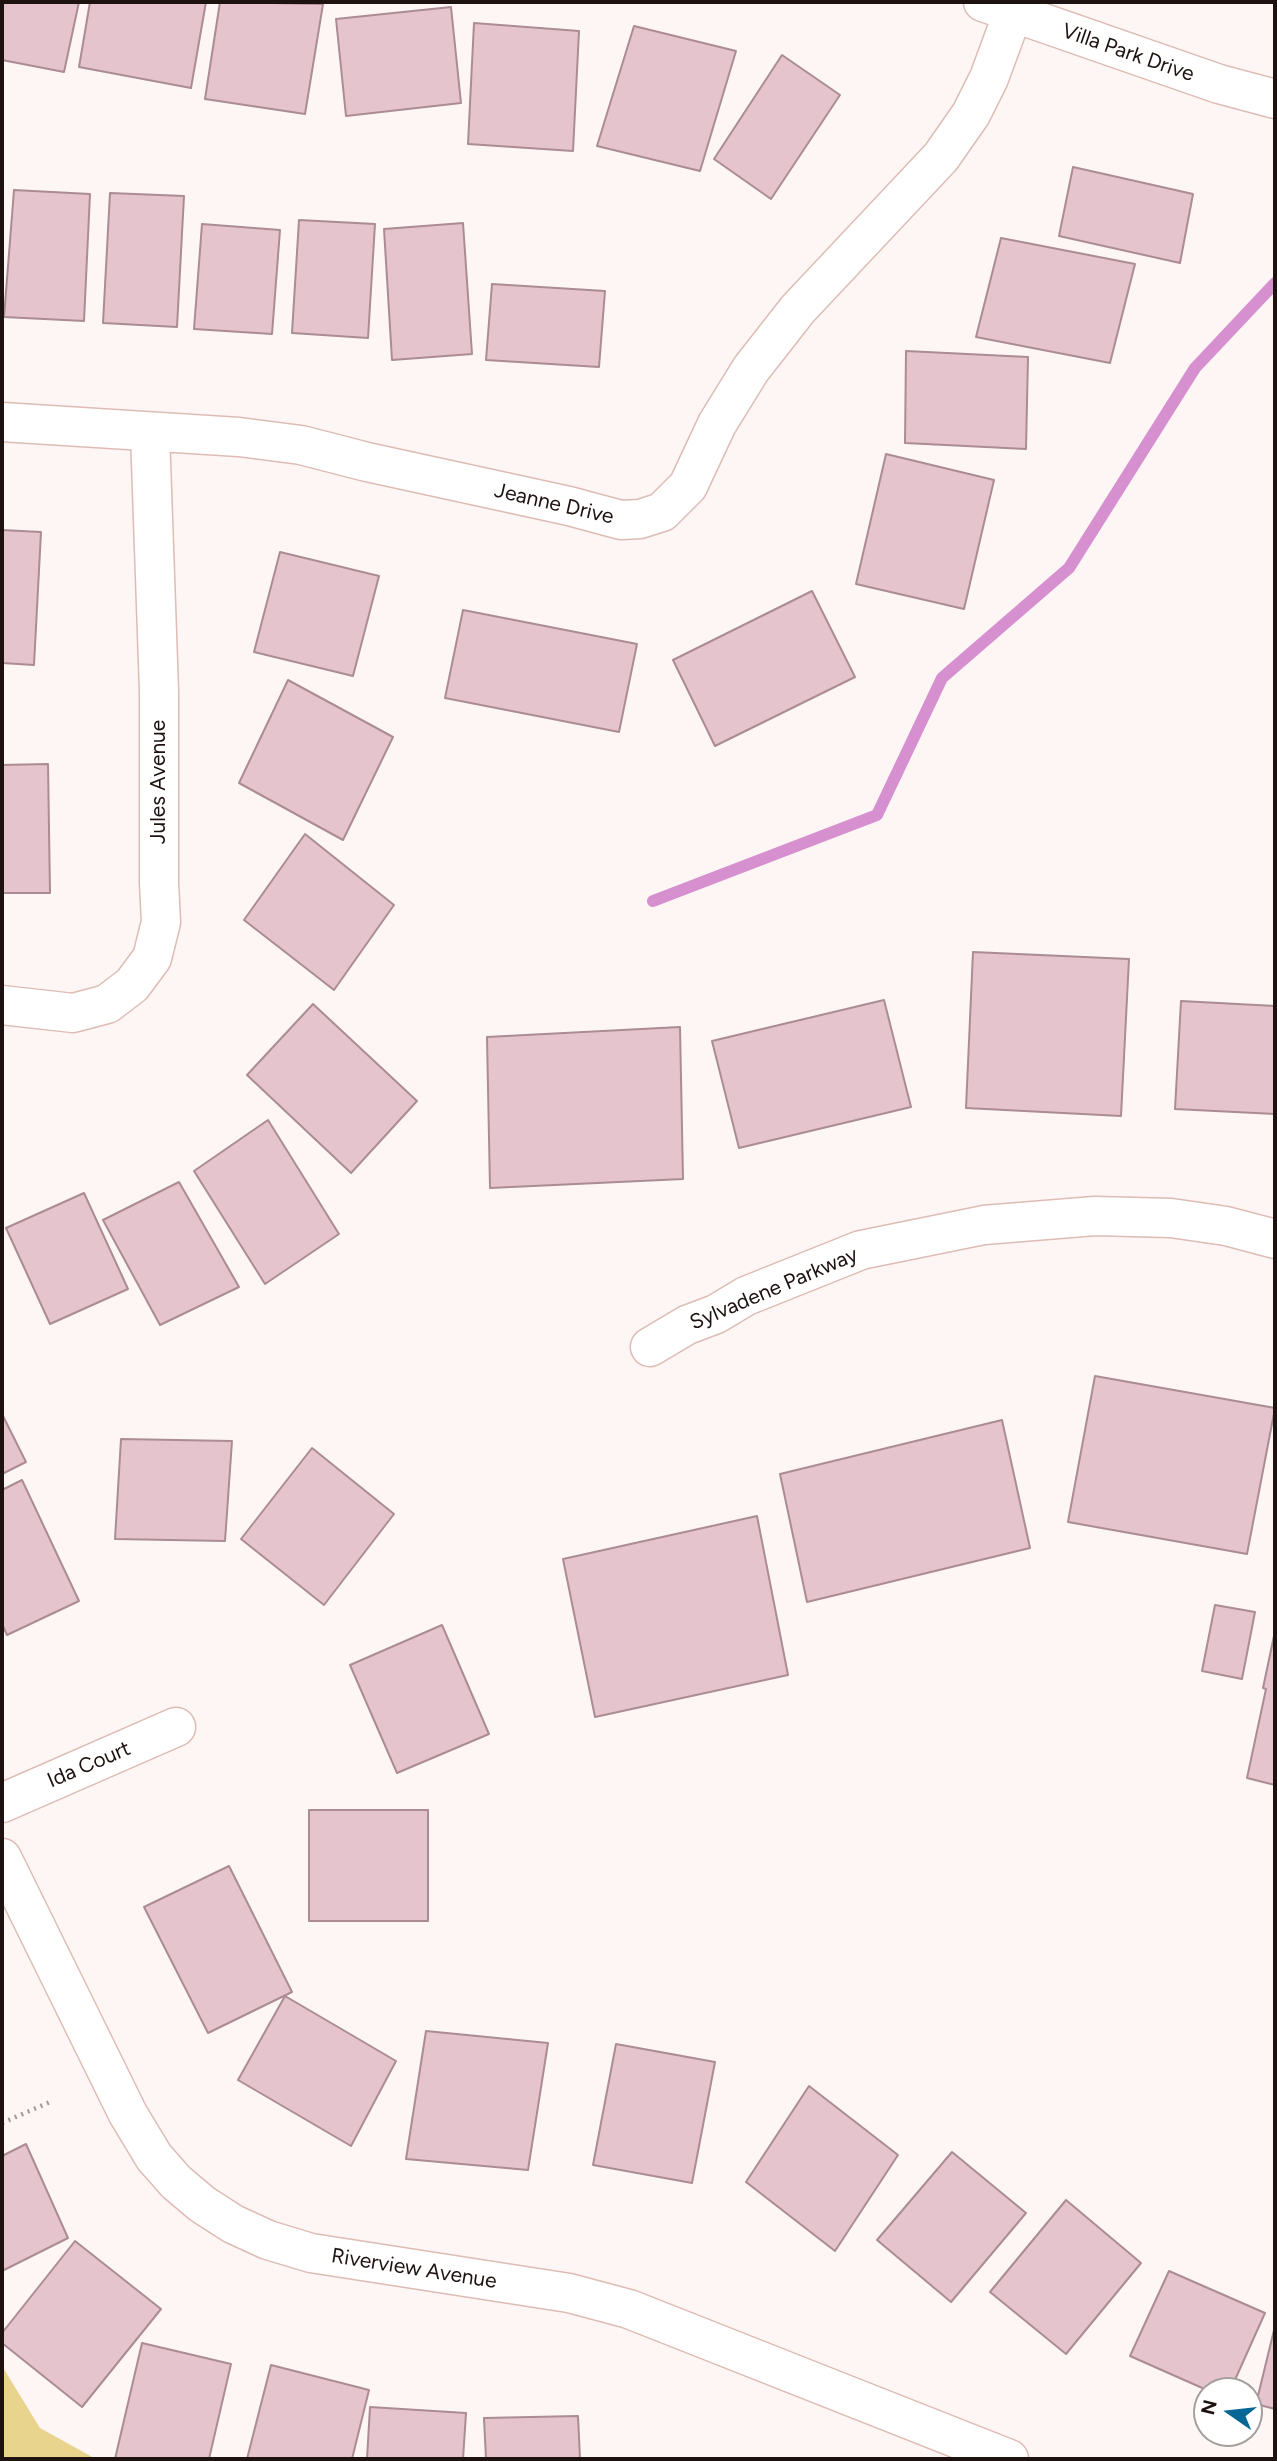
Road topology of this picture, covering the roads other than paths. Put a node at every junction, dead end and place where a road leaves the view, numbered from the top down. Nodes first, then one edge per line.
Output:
1 (1004, 5) edge
2 (1275, 99) edge
3 (2, 422) edge
4 (150, 433) junction
5 (2, 1005) edge
6 (1275, 1239) edge
7 (650, 1347) dead end
8 (176, 1727) dead end
9 (2, 1803) edge
10 (2, 1858) edge
11 (1009, 2459) edge

1 - 2 street, Villa Park Drive
1 - 4 street, Jeanne Drive
3 - 4 street, Jeanne Drive
4 - 5 street, Jules Avenue
6 - 7 street, Sylvadene Parkway
8 - 9 street, Ida Court
10 - 11 street, Riverview Avenue

